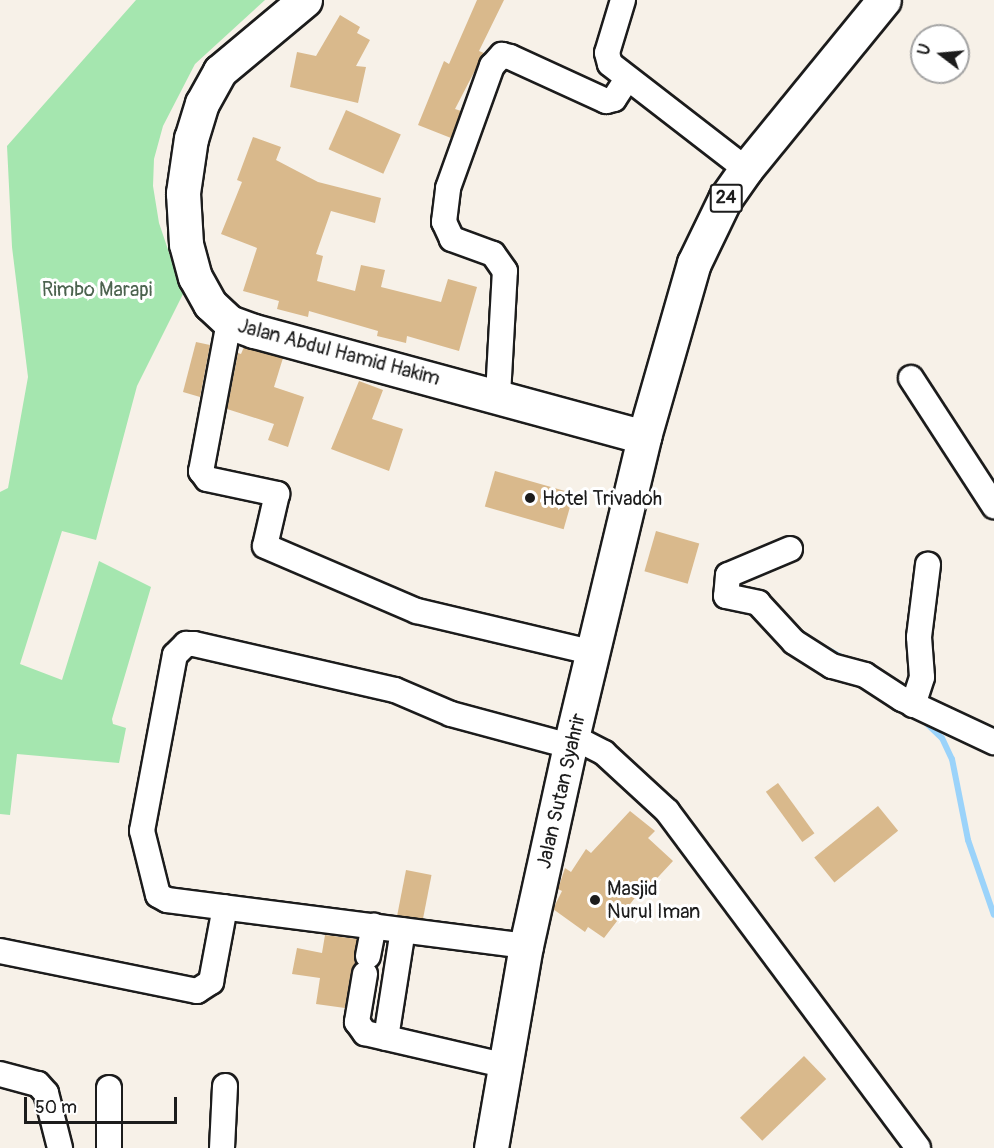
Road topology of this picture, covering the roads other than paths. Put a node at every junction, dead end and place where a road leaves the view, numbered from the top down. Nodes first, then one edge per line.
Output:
1 (305, 0) edge
2 (623, 0) edge
3 (884, 0) edge
4 (627, 79) junction
5 (746, 169) junction
6 (229, 322) junction
7 (911, 378) dead end
8 (498, 395) junction
9 (644, 437) junction
10 (994, 506) edge
11 (790, 549) dead end
12 (928, 565) dead end
13 (594, 653) junction
14 (913, 705) junction
15 (572, 742) junction
16 (994, 742) edge
17 (225, 907) junction
18 (374, 926) junction
19 (403, 930) junction
20 (526, 946) junction
21 (0, 951) edge
22 (386, 1038) junction
23 (503, 1065) junction
24 (0, 1074) edge
25 (225, 1086) dead end
26 (109, 1088) dead end
27 (60, 1148) edge
28 (109, 1148) edge
29 (222, 1148) edge
30 (491, 1148) edge
31 (918, 1148) edge

1 - 6 main road, Jalan Abdul Hamid Hakim
2 - 4 street
3 - 5 main road, 24
4 - 5 street
4 - 8 street
5 - 9 main road, 24
6 - 8 main road, Jalan Abdul Hamid Hakim
6 - 13 street
7 - 10 street
8 - 9 main road, Jalan Abdul Hamid Hakim
9 - 13 main road, Jalan Sutan Syahrir
11 - 14 street
12 - 14 street
13 - 15 main road, Jalan Sutan Syahrir
14 - 16 street
15 - 17 street
15 - 20 main road, Jalan Sutan Syahrir
15 - 31 street
17 - 18 street
17 - 21 street
18 - 19 street
18 - 22 street
19 - 20 street
19 - 22 street
20 - 23 main road, Jalan Sutan Syahrir
22 - 23 street
23 - 30 main road, Jalan Sutan Syahrir
24 - 27 street
25 - 29 street
26 - 28 street

